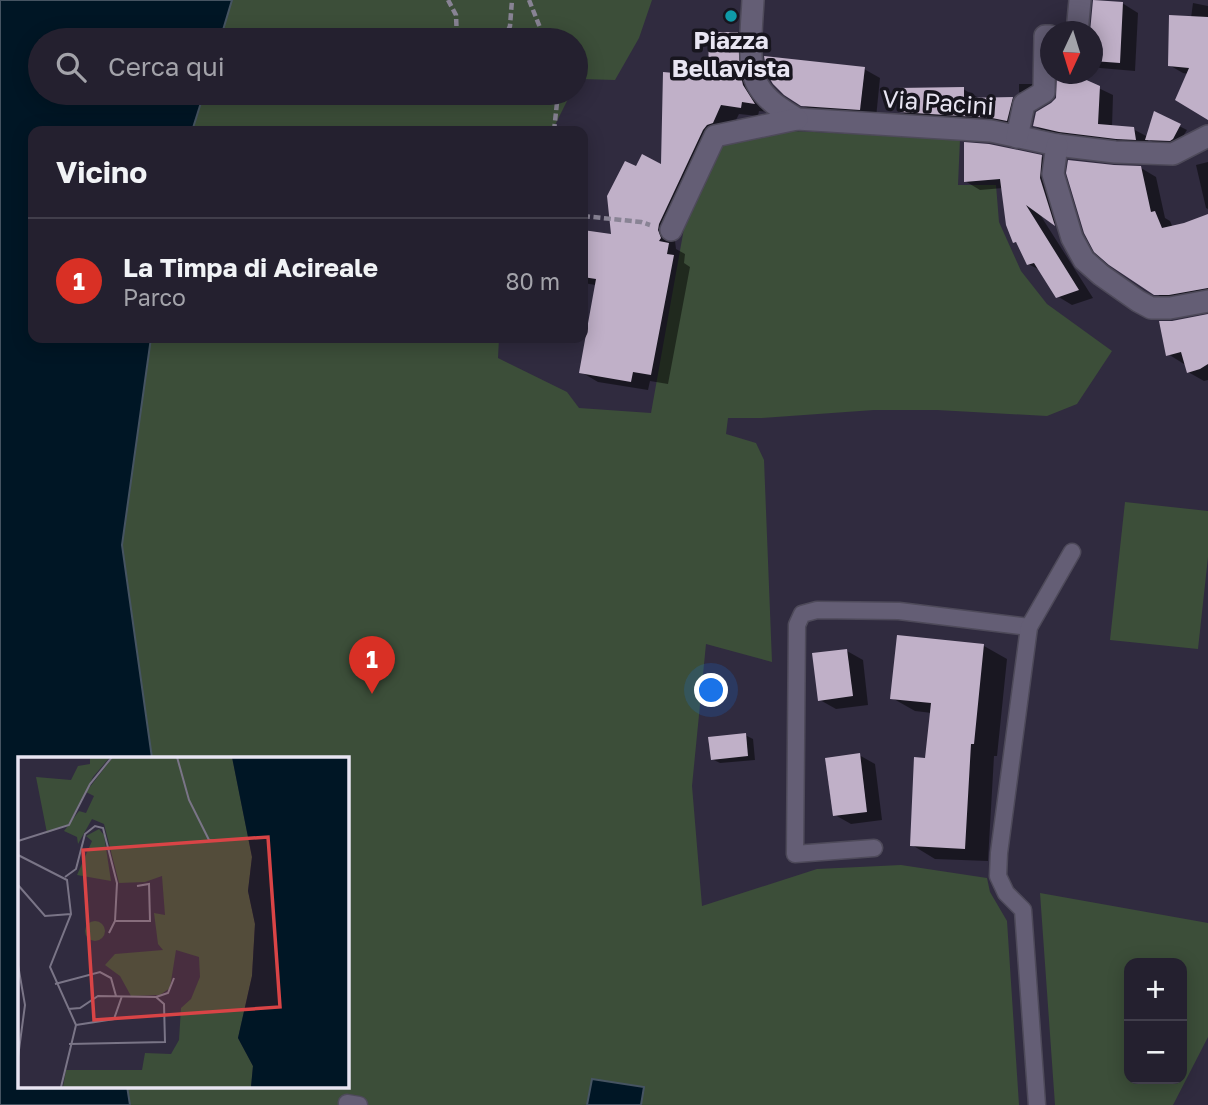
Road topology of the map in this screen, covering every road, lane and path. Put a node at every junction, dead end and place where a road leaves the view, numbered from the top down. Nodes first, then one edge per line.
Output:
1 (448, 0) edge
2 (512, 0) edge
3 (529, 0) edge
4 (753, 0) edge
5 (1080, 0) edge
6 (1078, 21) edge
7 (457, 28) edge
8 (509, 28) edge
9 (540, 28) edge
10 (1044, 84) edge
11 (557, 105) edge
12 (797, 119) junction
13 (555, 126) edge
14 (1208, 136) edge
15 (1017, 137) junction
16 (1057, 145) junction
17 (588, 217) edge
18 (671, 230) joint
19 (1208, 301) edge
20 (1072, 552) dead end
21 (1029, 627) junction
22 (874, 848) dead end
23 (1037, 1105) edge

1 - 7 path
2 - 8 path
3 - 9 path
4 - 12 street
5 - 6 street
10 - 15 street
11 - 13 path
12 - 15 street, Via Pacini
12 - 18 street, Via Pacini
14 - 16 street, Via Pacini
15 - 16 street, Via Pacini
16 - 19 street
17 - 18 path
20 - 21 lane
21 - 22 lane
21 - 23 lane

